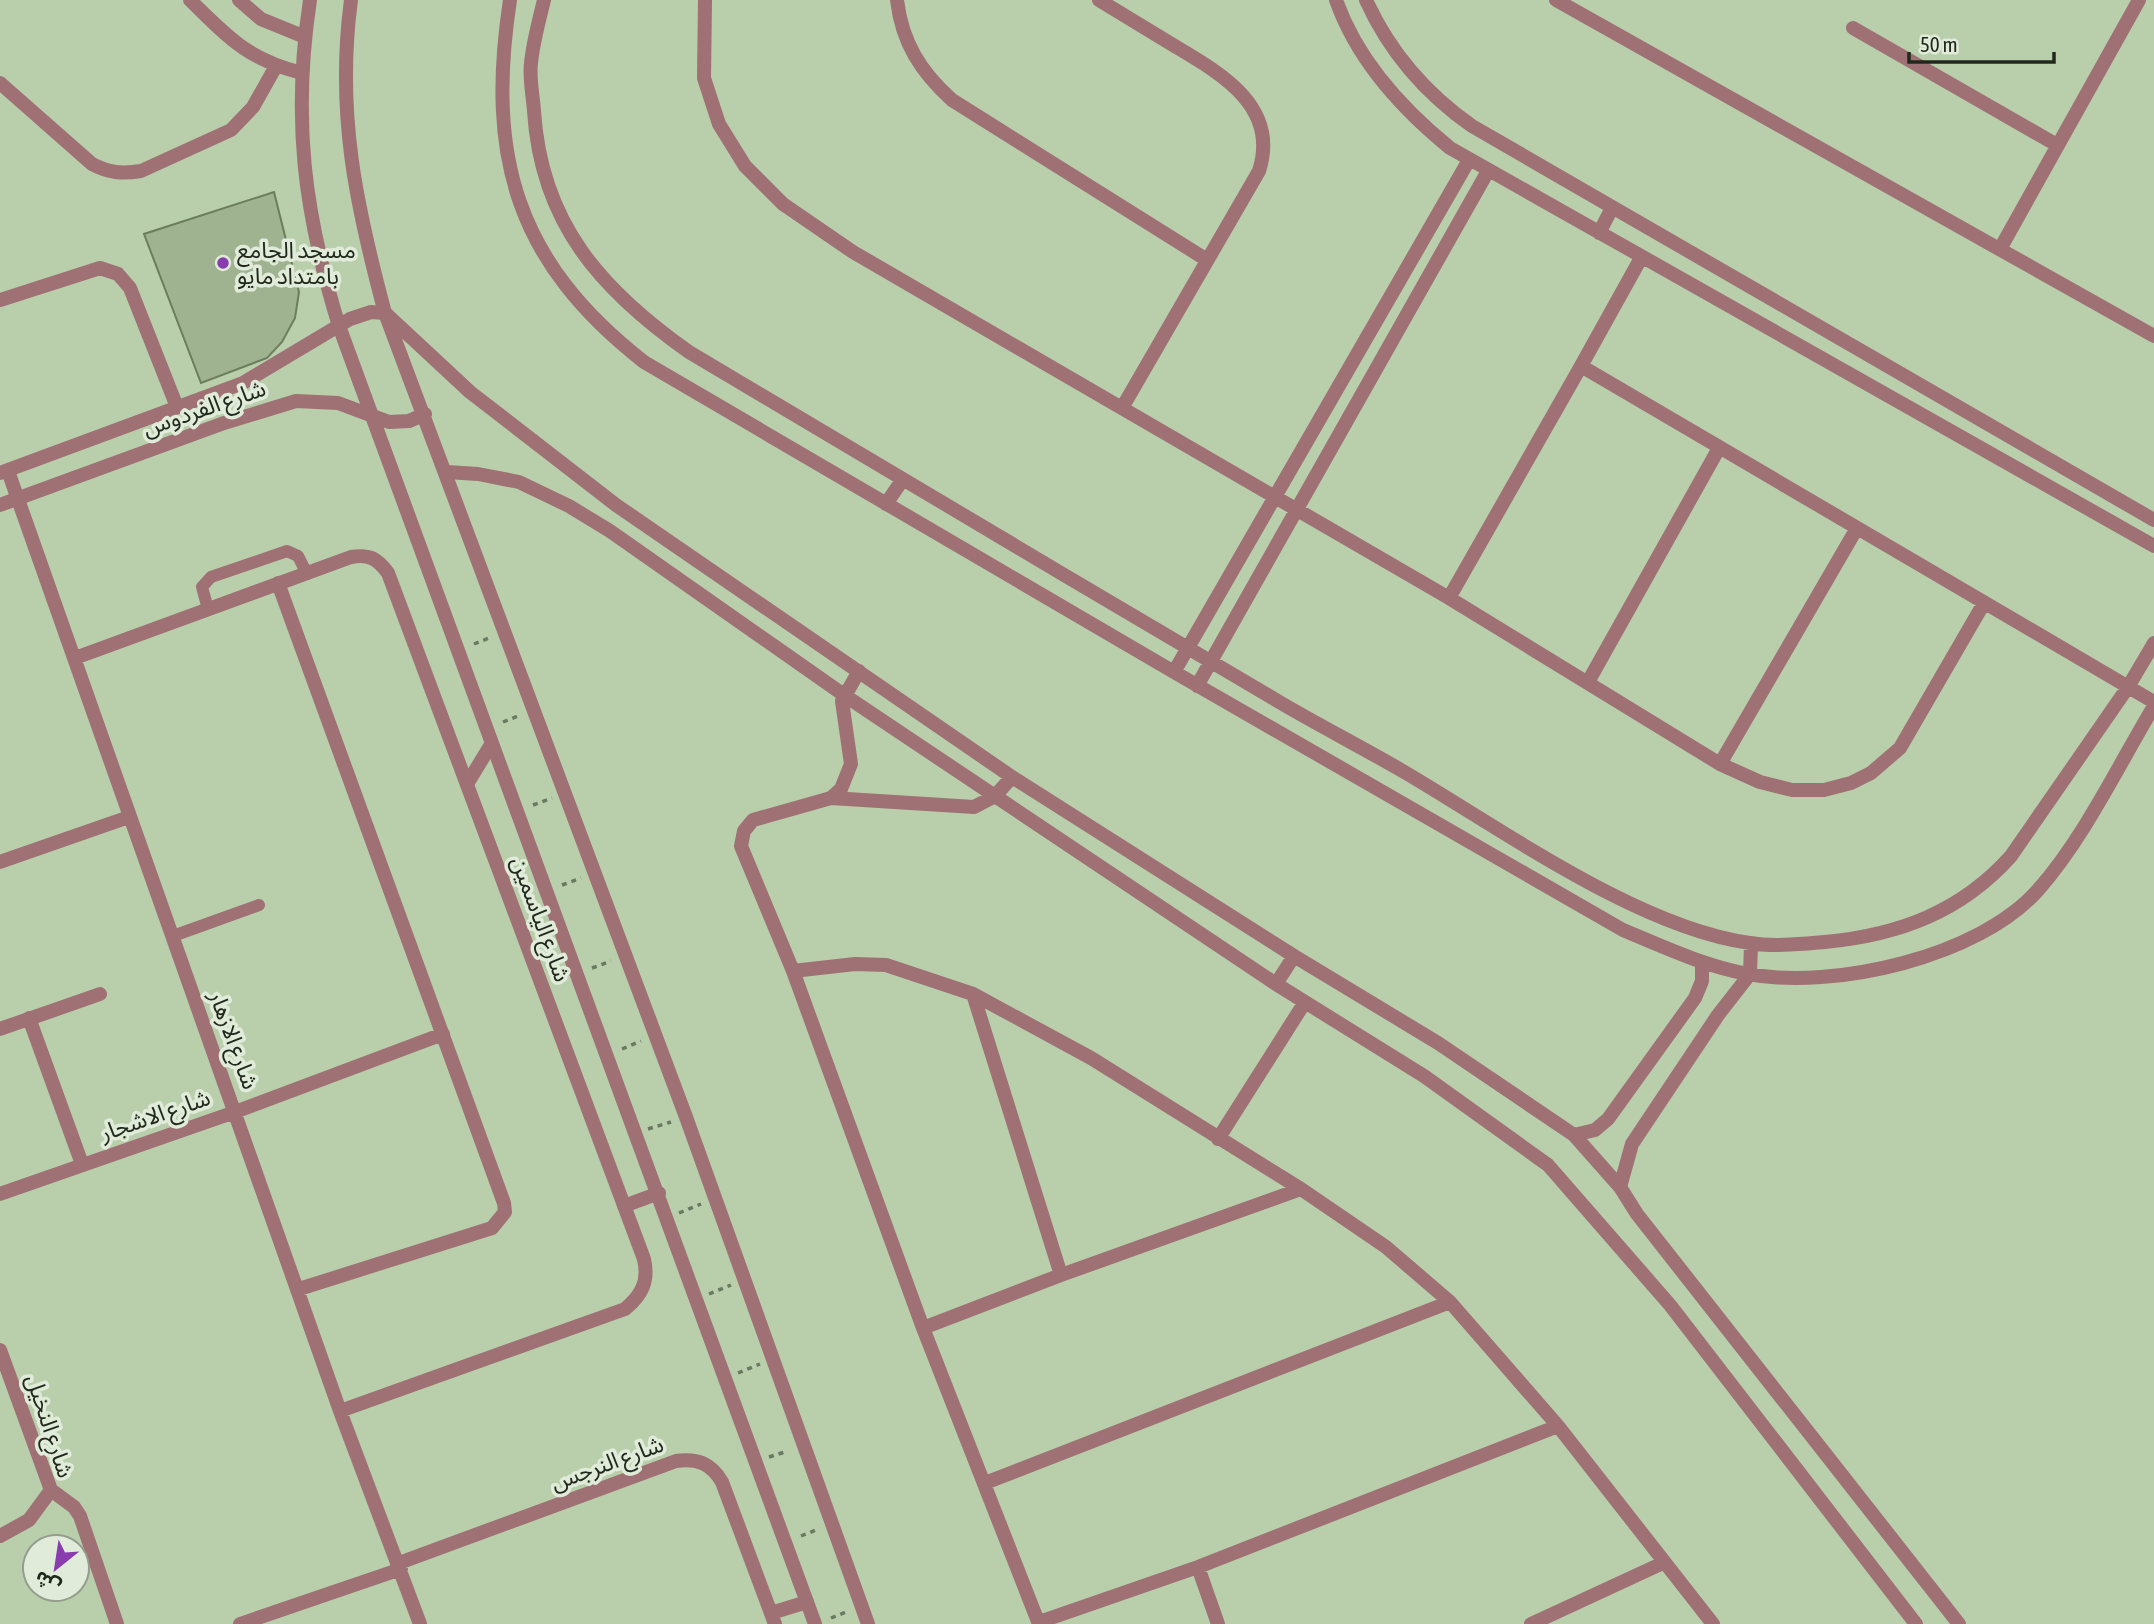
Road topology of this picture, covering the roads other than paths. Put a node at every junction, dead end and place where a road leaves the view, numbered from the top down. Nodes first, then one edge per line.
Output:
1 (190, 0) edge
2 (239, 0) edge
3 (310, 0) edge
4 (351, 0) edge
5 (510, 0) edge
6 (544, 0) edge
7 (705, 0) edge
8 (897, 0) edge
9 (1099, 0) edge
10 (1336, 0) edge
11 (1366, 0) edge
12 (1556, 0) edge
13 (2139, 0) edge
14 (1853, 28) dead end
15 (305, 37) junction
16 (276, 66) junction
17 (302, 72) junction
18 (0, 83) edge
19 (2057, 145) junction
20 (1469, 159) junction
21 (1488, 171) junction
22 (1612, 208) junction
23 (1599, 233) junction
24 (2000, 249) junction
25 (1642, 258) junction
26 (1207, 260) junction
27 (0, 300) edge
28 (385, 313) junction
29 (338, 326) junction
30 (2154, 336) edge
31 (1581, 366) junction
32 (177, 407) junction
33 (1122, 408) junction
34 (425, 414) junction
35 (375, 419) junction
36 (1720, 447) junction
37 (4, 472) edge
38 (447, 472) junction
39 (903, 479) junction
40 (17, 498) junction
41 (1274, 499) junction
42 (886, 504) junction
43 (0, 505) edge
44 (1294, 510) junction
45 (2154, 520) edge
46 (1857, 528) junction
47 (2154, 546) edge
48 (307, 574) junction
49 (278, 583) junction
50 (1449, 598) junction
51 (1984, 603) junction
52 (208, 609) junction
53 (2154, 643) edge
54 (1189, 648) junction
55 (75, 658) junction
56 (1210, 661) junction
57 (859, 671) junction
58 (1174, 672) junction
59 (1588, 682) junction
60 (1197, 686) junction
61 (2128, 687) junction
62 (844, 695) junction
63 (2154, 704) edge
64 (492, 743) junction
65 (1720, 764) junction
66 (1012, 777) junction
67 (467, 784) junction
68 (995, 796) junction
69 (831, 798) junction
70 (129, 817) junction
71 (0, 862) edge
72 (260, 905) dead end
73 (173, 936) junction
74 (1751, 944) junction
75 (1294, 956) junction
76 (1702, 962) junction
77 (793, 971) junction
78 (1749, 974) junction
79 (1276, 984) junction
80 (100, 994) dead end
81 (973, 994) junction
82 (1305, 1002) junction
83 (29, 1018) junction
84 (0, 1029) edge
85 (443, 1034) junction
86 (236, 1112) junction
87 (1574, 1135) junction
88 (1218, 1139) junction
89 (82, 1164) junction
90 (1620, 1187) junction
91 (1301, 1189) junction
92 (0, 1194) edge
93 (659, 1194) junction
94 (624, 1206) junction
95 (1062, 1275) junction
96 (299, 1289) junction
97 (1450, 1302) junction
98 (923, 1328) junction
99 (0, 1350) edge
100 (340, 1411) junction
101 (1558, 1426) junction
102 (985, 1483) junction
103 (51, 1490) junction
104 (0, 1536) edge
105 (1663, 1563) junction
106 (400, 1566) junction
107 (1198, 1567) junction
108 (807, 1602) junction
109 (773, 1619) edge
110 (821, 1622) edge
111 (1039, 1623) edge
112 (117, 1624) edge
113 (240, 1624) edge
114 (421, 1624) edge
115 (868, 1624) edge
116 (1218, 1624) edge
117 (1531, 1624) edge
118 (1713, 1624) edge
119 (1916, 1624) edge
120 (1959, 1624) edge

1 - 16 street
2 - 15 street
3 - 15 street
4 - 28 street
5 - 42 street
6 - 39 street
7 - 33 street
8 - 26 street
9 - 26 street
10 - 20 street
11 - 22 street
12 - 24 street
13 - 19 street
14 - 19 street
15 - 17 street
16 - 17 street
16 - 18 street
17 - 29 street
19 - 24 street
20 - 21 street
20 - 41 street
21 - 23 street
21 - 44 street
22 - 23 street
22 - 45 street
23 - 25 street
24 - 30 street
25 - 31 street
25 - 47 street
26 - 33 street
27 - 32 street
28 - 29 street, شارع الفردوس
28 - 34 street
28 - 57 street
29 - 32 street, شارع الفردوس
29 - 35 street
31 - 36 street
31 - 50 street
32 - 37 street, شارع الفردوس
33 - 41 street
34 - 35 street, شارع الفردوس
34 - 38 street
35 - 40 street, شارع الفردوس
35 - 64 street
36 - 46 street
36 - 59 street
37 - 40 street, شارع الازهار
38 - 62 street
38 - 115 street
39 - 42 street
39 - 54 street
40 - 43 street, شارع الفردوس
40 - 55 street, شارع الازهار
41 - 44 street
41 - 54 street
42 - 58 street
44 - 50 street
44 - 56 street
46 - 51 street
46 - 65 street
48 - 49 street, شارع الياسمين
48 - 52 lane
48 - 67 street, شارع الياسمين
49 - 52 street, شارع الياسمين
49 - 85 street
50 - 59 street
51 - 61 street
51 - 65 street
52 - 55 street, شارع الياسمين
53 - 61 street
54 - 56 street
54 - 58 street
55 - 70 street, شارع الازهار
56 - 60 street
56 - 74 street
57 - 62 street
57 - 66 street
58 - 60 street
59 - 65 street
60 - 76 street
61 - 63 street
61 - 74 street
62 - 68 street
62 - 69 street
63 - 78 street
64 - 67 street
64 - 93 street
66 - 68 street
66 - 75 street
67 - 94 street, شارع الياسمين
68 - 69 street
68 - 79 street
69 - 77 street
70 - 71 street
70 - 73 street, شارع الازهار
72 - 73 lane
73 - 86 street, شارع الازهار
74 - 78 street
75 - 79 street
75 - 87 street
76 - 78 street
76 - 87 street
77 - 81 street
77 - 98 street
78 - 90 street
79 - 82 street
80 - 83 street
81 - 88 street
81 - 95 street
82 - 88 street
82 - 119 street
83 - 84 street
83 - 89 street
85 - 86 street, شارع الاشجار
85 - 96 street
86 - 89 street, شارع الاشجار
86 - 96 street, شارع الازهار
87 - 90 street
88 - 91 street
89 - 92 street, شارع الاشجار
90 - 120 street
91 - 95 street
91 - 97 street
93 - 94 street
93 - 108 street
94 - 100 street, شارع الياسمين
95 - 98 street
96 - 100 street, شارع الازهار
97 - 101 street
97 - 102 street
98 - 102 street
99 - 103 street, شارع النخيل
100 - 106 street, شارع الازهار
101 - 105 street
101 - 107 street
102 - 111 street
103 - 104 street, شارع النخيل
103 - 112 street
105 - 117 street
105 - 118 street
106 - 109 street, شارع النرجس
106 - 113 street, شارع النرجس
106 - 114 street, شارع الازهار
107 - 111 street
107 - 116 street
108 - 109 street
108 - 110 street

